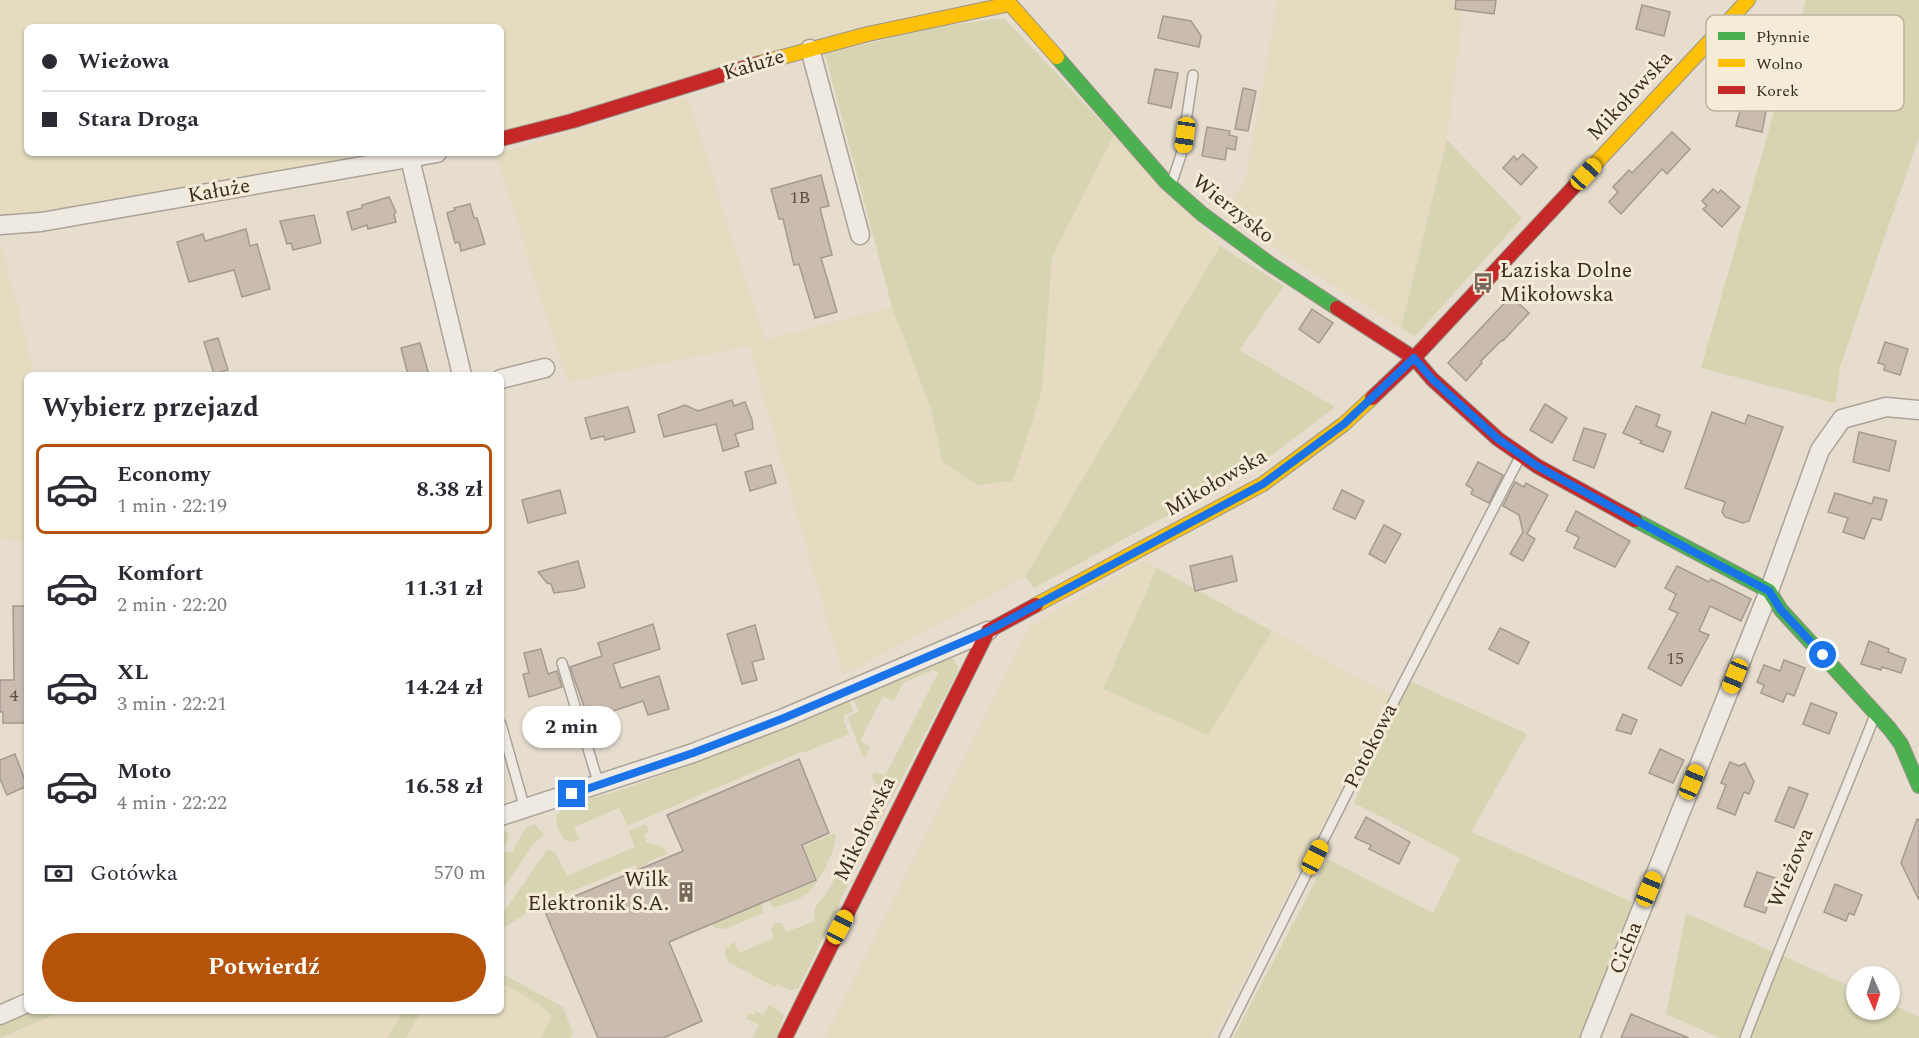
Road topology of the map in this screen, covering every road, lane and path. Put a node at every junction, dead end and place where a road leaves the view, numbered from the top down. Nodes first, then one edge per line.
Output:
1 (1748, 0) edge
2 (1010, 4) joint
3 (1734, 15) edge
4 (1706, 45) edge
5 (810, 49) junction
6 (1194, 75) dead end
7 (504, 138) edge
8 (424, 156) edge
9 (410, 159) junction
10 (1166, 182) junction
11 (0, 225) edge
12 (860, 235) dead end
13 (1414, 358) junction
14 (545, 368) dead end
15 (461, 372) edge
16 (504, 378) edge
17 (1919, 410) edge
18 (1521, 455) junction
19 (1769, 591) junction
20 (988, 631) junction
21 (562, 663) dead end
22 (1875, 713) junction
23 (504, 735) edge
24 (599, 785) junction
25 (1919, 786) edge
26 (525, 809) junction
27 (504, 815) edge
28 (24, 1004) edge
29 (0, 1015) edge
30 (785, 1038) edge
31 (1224, 1038) edge
32 (1590, 1038) edge
33 (1745, 1038) edge

1 - 3 street, Mikołowska
2 - 5 street, Kałuże
2 - 10 street, Wierzysko
4 - 13 street, Mikołowska
5 - 7 street, Kałuże
5 - 12 street
6 - 10 lane
8 - 9 street, Kałuże
9 - 11 street, Kałuże
9 - 15 street
10 - 13 street, Wierzysko
13 - 18 street, Wierzysko
13 - 20 street, Mikołowska
14 - 16 street
17 - 19 street, Cicha
18 - 19 street, Wierzysko
18 - 31 lane, Potokowa
19 - 22 street
19 - 32 street, Cicha
20 - 24 street
20 - 30 street, Mikołowska
21 - 24 lane
22 - 25 street
22 - 33 lane, Wieżowa
23 - 26 lane
24 - 26 street
26 - 27 street
28 - 29 street

